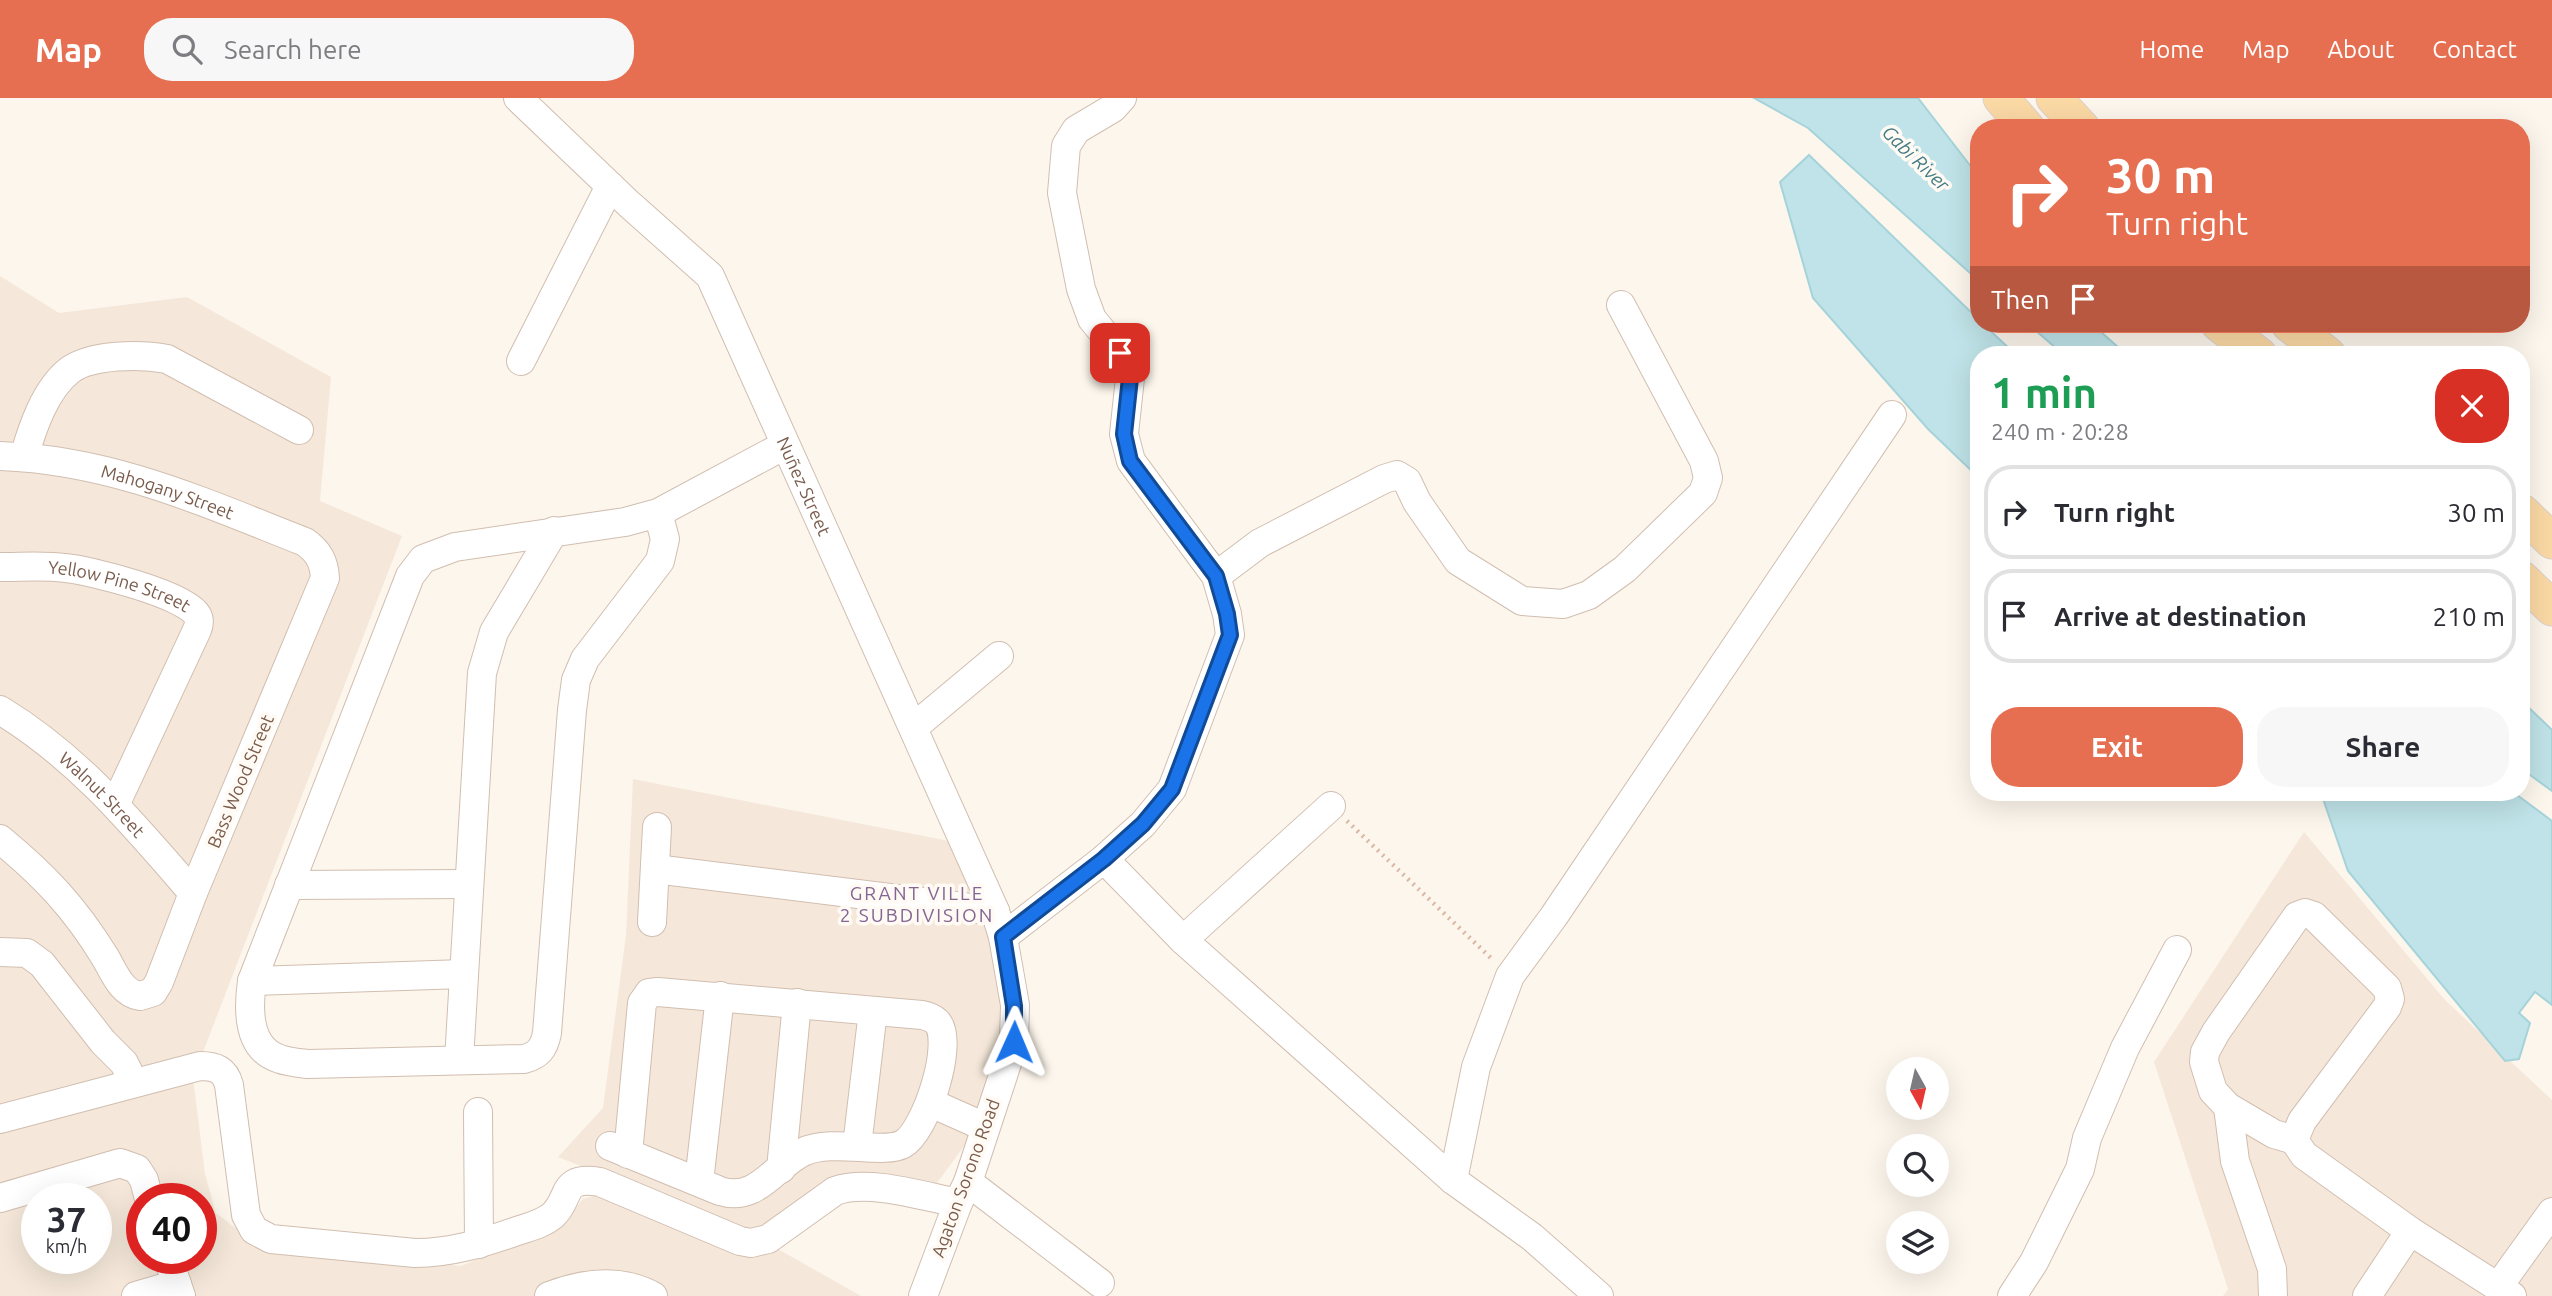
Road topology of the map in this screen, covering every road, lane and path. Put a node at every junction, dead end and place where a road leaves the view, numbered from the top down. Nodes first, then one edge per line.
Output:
1 (518, 98) edge
2 (1121, 98) edge
3 (2001, 98) edge
4 (2054, 98) edge
5 (2018, 119) edge
6 (2074, 119) edge
7 (610, 186) junction
8 (1621, 305) dead end
9 (2231, 333) edge
10 (2300, 333) edge
11 (2247, 346) edge
12 (2317, 346) edge
13 (521, 361) dead end
14 (1892, 415) dead end
15 (299, 430) dead end
16 (785, 445) junction
17 (12, 457) edge
18 (658, 513) junction
19 (2530, 520) edge
20 (554, 531) junction
21 (2552, 541) edge
22 (322, 560) joint
23 (0, 567) edge
24 (1216, 576) junction
25 (2530, 587) edge
26 (2552, 608) edge
27 (999, 656) dead end
28 (0, 710) edge
29 (914, 727) junction
30 (116, 803) junction
31 (1331, 806) joint
32 (657, 827) dead end
33 (0, 839) edge
34 (1104, 859) junction
35 (655, 869) junction
36 (469, 884) junction
37 (289, 885) junction
38 (193, 893) junction
39 (652, 922) dead end
40 (999, 924) junction
41 (1183, 940) junction
42 (2177, 950) dead end
43 (0, 952) edge
44 (464, 974) junction
45 (1510, 976) junction
46 (252, 981) junction
47 (720, 996) junction
48 (797, 1003) junction
49 (873, 1011) junction
50 (459, 1060) junction
51 (134, 1083) junction
52 (931, 1103) junction
53 (2228, 1107) junction
54 (478, 1112) dead end
55 (0, 1119) edge
56 (985, 1127) junction
57 (2294, 1140) junction
58 (857, 1146) junction
59 (781, 1169) junction
60 (1453, 1180) junction
61 (699, 1182) junction
62 (145, 1183) edge
63 (963, 1193) junction
64 (0, 1198) edge
65 (2552, 1212) edge
66 (2410, 1231) junction
67 (479, 1244) junction
68 (175, 1279) edge
69 (1100, 1283) dead end
70 (2505, 1292) edge
71 (649, 1295) edge
72 (136, 1296) edge
73 (549, 1296) edge
74 (923, 1296) edge
75 (1599, 1296) edge
76 (2012, 1296) edge
77 (2273, 1296) edge
78 (2367, 1296) edge

1 - 7 street, Nuñez Street
2 - 24 street
3 - 5 main road
4 - 6 main road
7 - 13 street
7 - 16 street, Nuñez Street
8 - 24 street
9 - 11 main road
10 - 12 main road
14 - 45 street
15 - 17 street
16 - 18 street
16 - 29 street, Nuñez Street
17 - 22 street, Mahogany Street
18 - 20 street
18 - 50 street
19 - 21 main road
20 - 36 street
20 - 37 street
22 - 38 street, Bass Wood Street
23 - 30 street, Yellow Pine Street
24 - 34 street
25 - 26 main road
27 - 29 street
28 - 30 street, Walnut Street
29 - 40 street, Nuñez Street
30 - 38 street, Walnut Street
31 - 41 street
31 - 45 path
32 - 35 street
33 - 38 street, Bass Wood Street
34 - 40 street
34 - 41 street
35 - 39 street
35 - 40 street
36 - 37 street
36 - 44 street
37 - 46 street
40 - 56 street, Agaton Sorono Road
41 - 60 street
42 - 76 street
43 - 51 street
44 - 46 street
44 - 50 street
45 - 60 street
46 - 50 street
47 - 48 street
47 - 61 street
47 - 61 street
48 - 49 street
48 - 59 street
49 - 52 street
49 - 58 street
51 - 55 street
51 - 67 street
52 - 56 street
52 - 58 street
53 - 57 street
53 - 57 street
53 - 77 street
54 - 67 street
56 - 63 street, Agaton Sorono Road
57 - 66 street
58 - 59 street
59 - 61 street
60 - 75 street
62 - 64 street
63 - 67 street
63 - 69 street
63 - 74 street, Agaton Sorono Road
65 - 70 street
66 - 70 street
66 - 78 street
68 - 72 street
71 - 73 street

